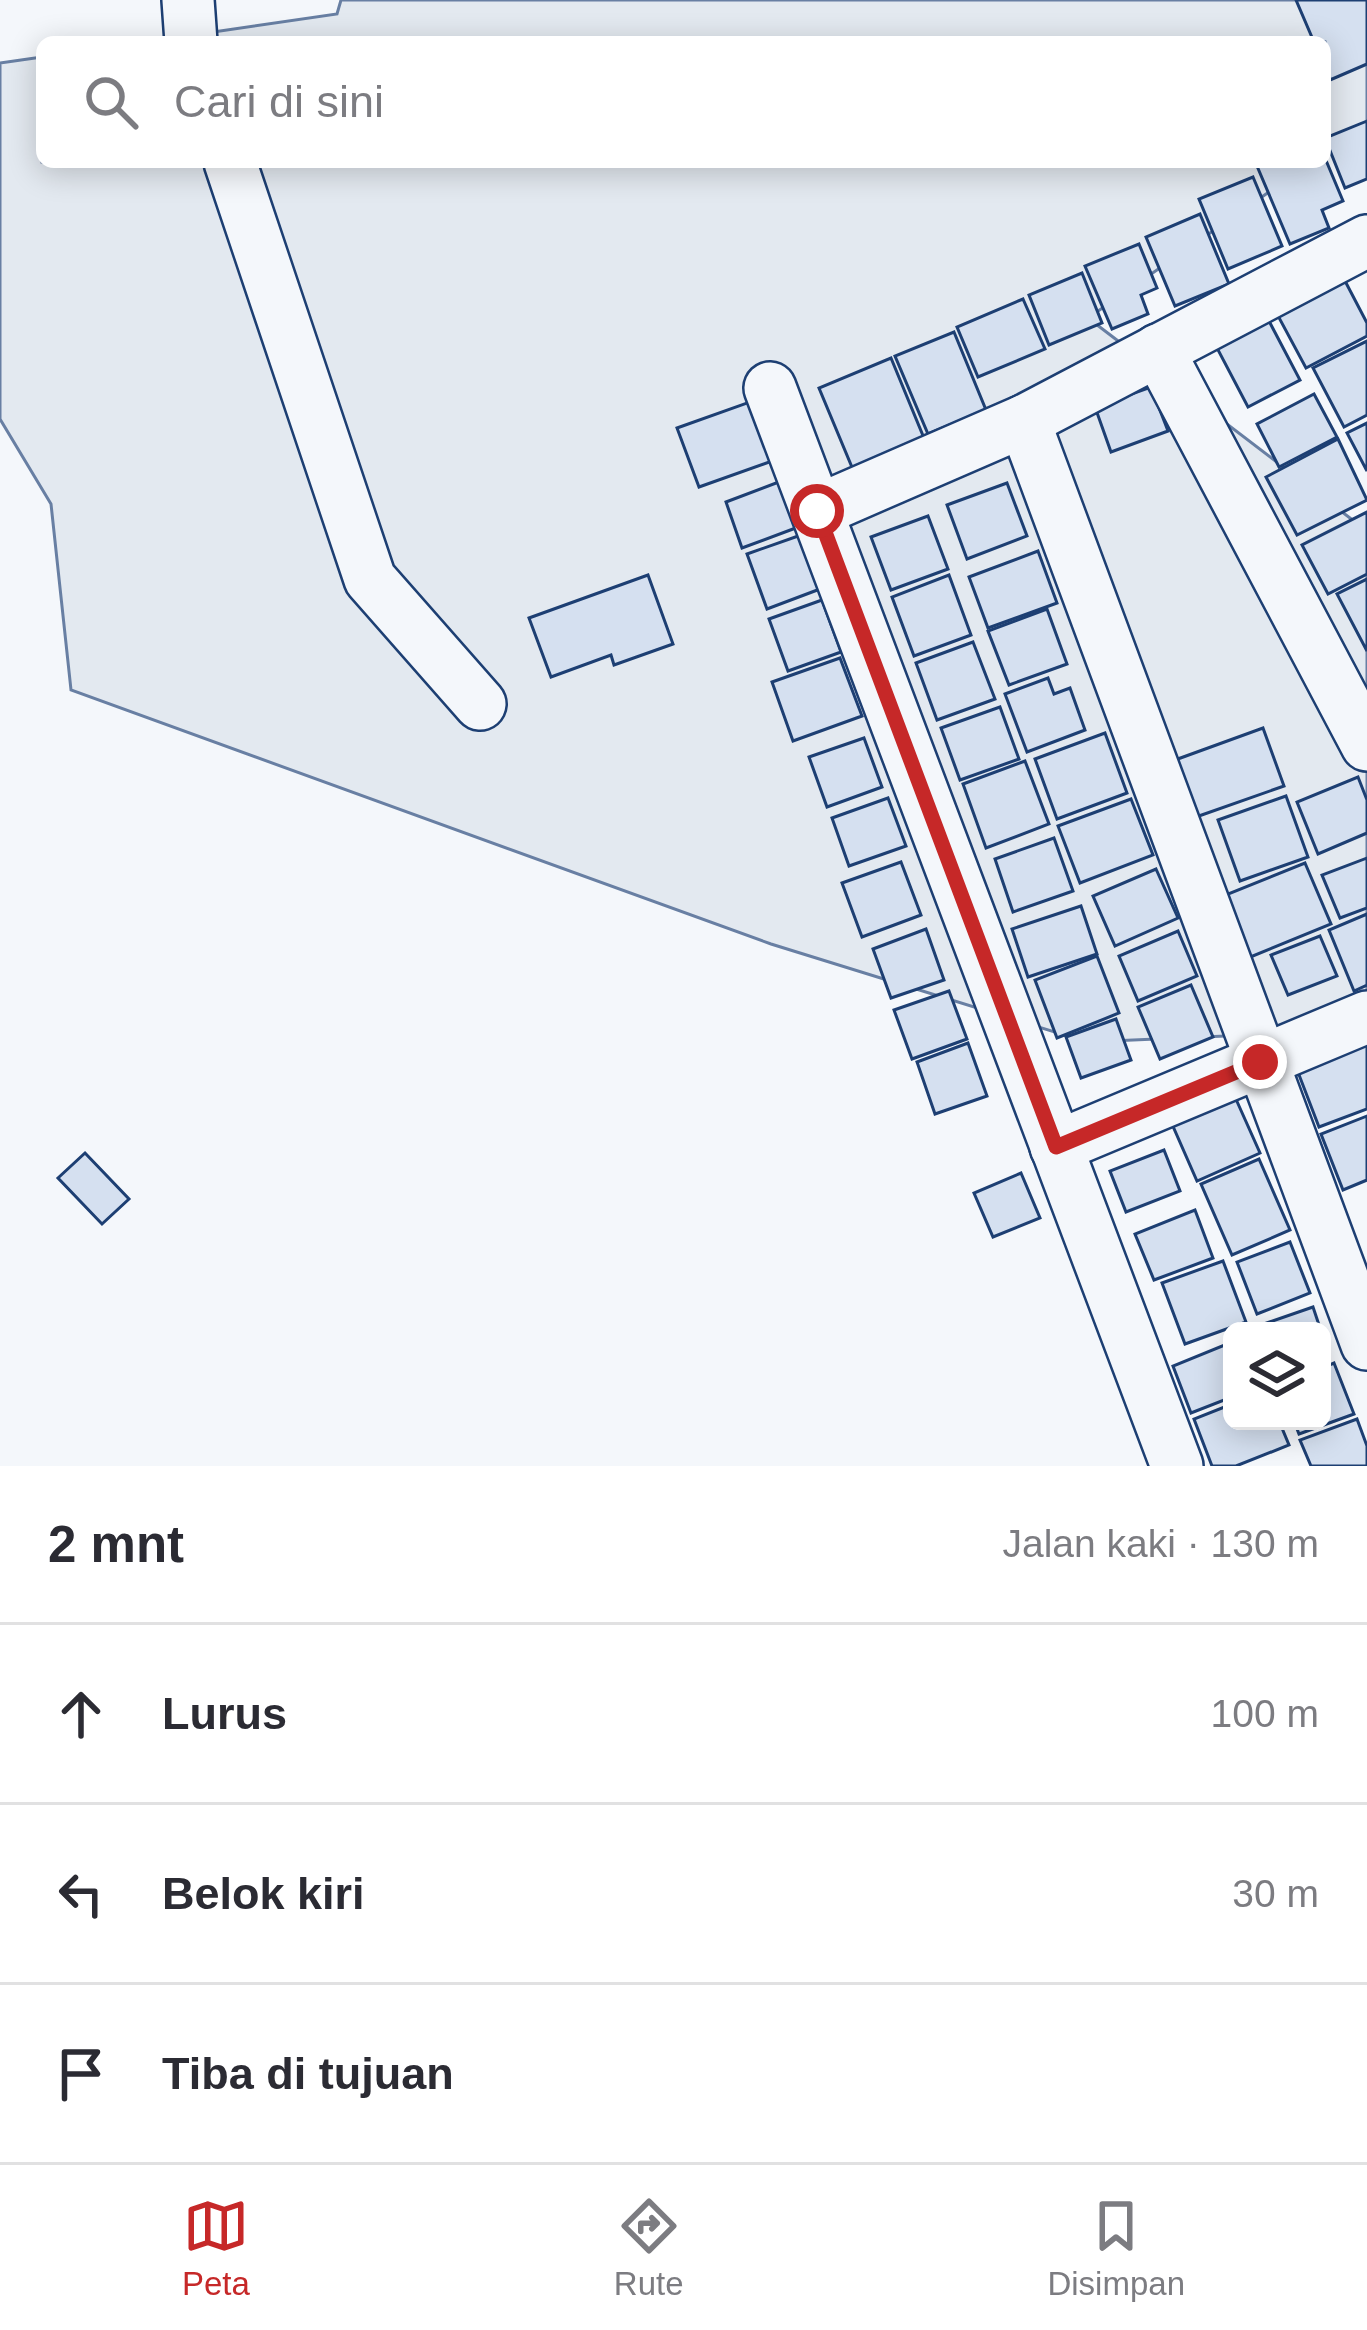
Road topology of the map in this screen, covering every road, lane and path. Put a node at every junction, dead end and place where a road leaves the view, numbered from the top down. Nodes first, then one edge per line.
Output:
1 (188, 0) edge
2 (191, 36) edge
3 (232, 168) edge
4 (1364, 251) edge
5 (1158, 350) junction
6 (770, 388) dead end
7 (1024, 421) junction
8 (817, 511) junction
9 (480, 704) dead end
10 (1367, 745) edge
11 (1367, 1016) edge
12 (1260, 1062) junction
13 (1056, 1147) junction
14 (1367, 1344) edge
15 (1177, 1466) edge

1 - 2 street
3 - 9 street
4 - 5 street
5 - 7 street
5 - 10 street
6 - 8 street
7 - 8 street
7 - 12 street
8 - 13 street
11 - 12 street
12 - 13 street
12 - 14 street
13 - 15 street

